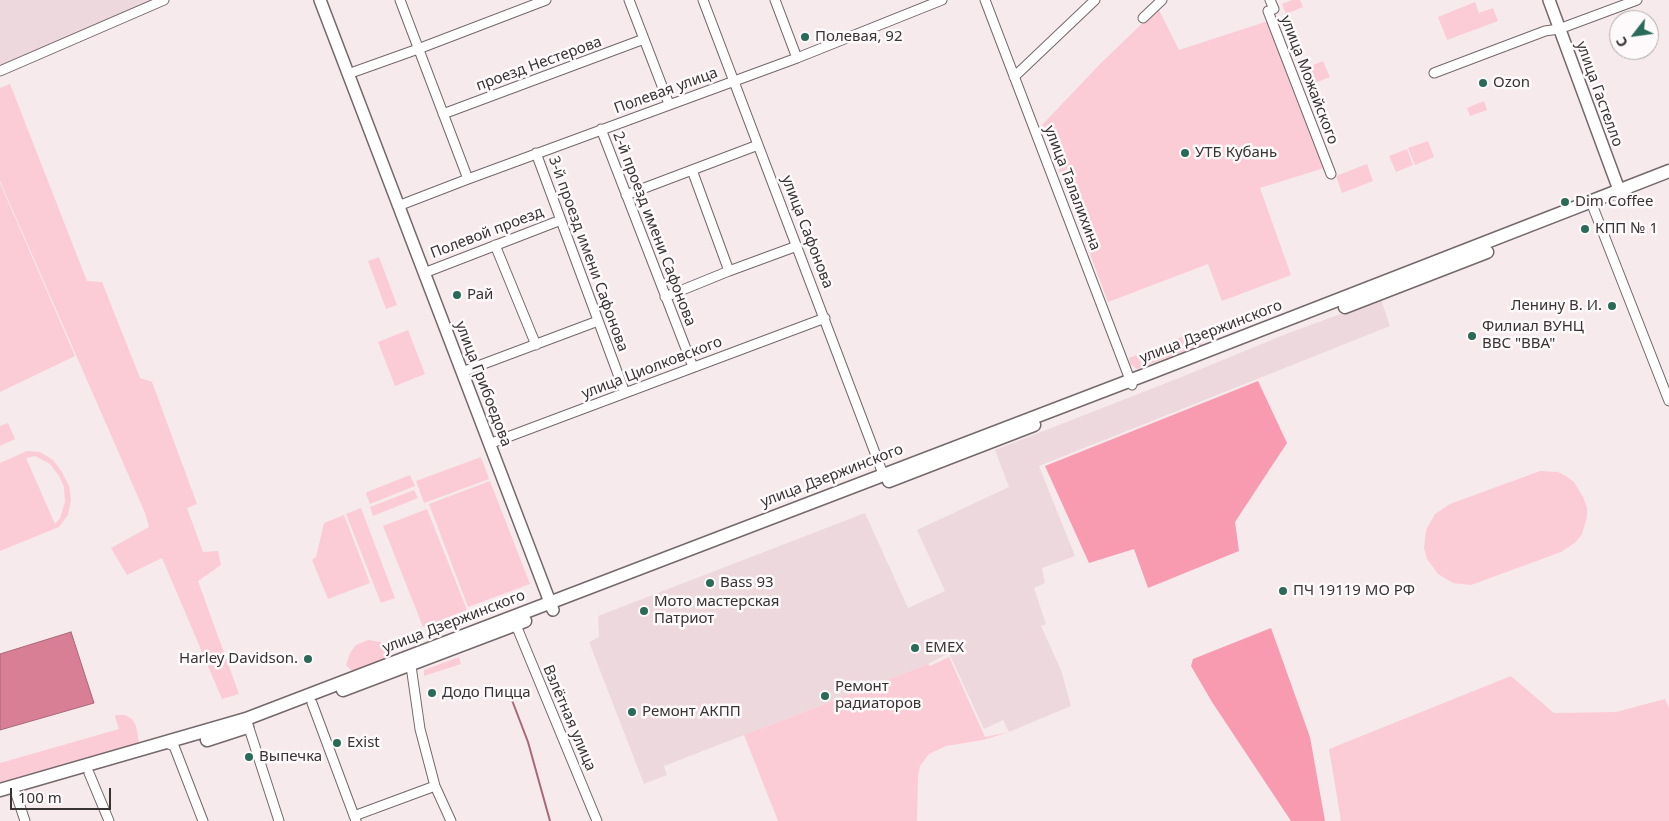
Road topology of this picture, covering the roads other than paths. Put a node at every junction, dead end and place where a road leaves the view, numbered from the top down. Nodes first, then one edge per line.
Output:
1 (164, 0) edge
2 (320, 0) edge
3 (400, 0) edge
4 (546, 0) edge
5 (629, 0) edge
6 (703, 0) edge
7 (774, 0) edge
8 (942, 0) edge
9 (985, 0) edge
10 (1094, 0) edge
11 (1162, 0) edge
12 (1270, 0) edge
13 (1549, 0) edge
14 (1637, 0) edge
15 (917, 4) edge
16 (1143, 18) dead end
17 (1559, 29) junction
18 (644, 39) junction
19 (418, 49) junction
20 (797, 58) junction
21 (0, 71) edge
22 (1434, 73) dead end
23 (348, 74) junction
24 (1014, 77) junction
25 (734, 80) junction
26 (669, 104) junction
27 (443, 114) junction
28 (601, 130) junction
29 (758, 145) junction
30 (536, 153) junction
31 (692, 170) junction
32 (1669, 171) edge
33 (1331, 174) dead end
34 (468, 179) junction
35 (1669, 180) edge
36 (1620, 194) junction
37 (626, 195) junction
38 (1593, 205) junction
39 (398, 206) junction
40 (561, 220) junction
41 (495, 245) junction
42 (797, 246) junction
43 (729, 271) junction
44 (424, 272) junction
45 (665, 297) junction
46 (825, 318) junction
47 (598, 321) junction
48 (536, 345) junction
49 (693, 367) junction
50 (462, 372) junction
51 (1132, 383) junction
52 (625, 393) junction
53 (1669, 401) edge
54 (490, 444) junction
55 (883, 474) junction
56 (552, 606) junction
57 (517, 624) junction
58 (411, 666) junction
59 (312, 703) junction
60 (247, 723) junction
61 (173, 744) junction
62 (89, 773) junction
63 (435, 786) junction
64 (0, 790) edge
65 (16, 794) junction
66 (0, 798) edge
67 (355, 818) edge
68 (26, 821) edge
69 (109, 821) edge
70 (203, 821) edge
71 (280, 821) edge
72 (451, 821) edge
73 (597, 821) edge

1 - 21 street
2 - 23 street, улица Грибоедова
3 - 19 street
4 - 19 street
5 - 18 street
6 - 25 street, улица Сафонова
7 - 20 street
8 - 15 street, Полевая улица
9 - 24 street, улица Талалихина
10 - 24 street
11 - 16 street
12 - 33 street, улица Можайского
13 - 17 street, улица Гастелло
14 - 17 street
15 - 20 street, Полевая улица
17 - 22 street
17 - 36 street, улица Гастелло
18 - 26 street
18 - 27 street, проезд Нестерова
19 - 23 street
19 - 27 street
20 - 25 street, Полевая улица
23 - 39 street, улица Грибоедова
24 - 51 street, улица Талалихина
25 - 26 street, Полевая улица
25 - 29 street, улица Сафонова
26 - 28 street, Полевая улица
27 - 34 street
28 - 30 street, Полевая улица
28 - 37 street, 2-й проезд имени Сафонова
29 - 31 street
29 - 42 street, улица Сафонова
30 - 34 street, Полевая улица
30 - 40 street, 3-й проезд имени Сафонова
31 - 37 street
31 - 43 street
32 - 36 main road, улица Дзержинского
34 - 39 street, Полевая улица
35 - 36 main road, улица Дзержинского
36 - 38 main road, улица Дзержинского
37 - 45 street, 2-й проезд имени Сафонова
38 - 51 main road, улица Дзержинского
38 - 53 street
39 - 44 street, улица Грибоедова
40 - 41 street, Полевой проезд
40 - 47 street, 3-й проезд имени Сафонова
41 - 44 street, Полевой проезд
41 - 48 street
42 - 43 street
42 - 46 street, улица Сафонова
43 - 45 street
44 - 50 street, улица Грибоедова
45 - 49 street, 2-й проезд имени Сафонова
46 - 49 street, улица Циолковского
46 - 55 street, улица Сафонова
47 - 48 street
47 - 52 street, 3-й проезд имени Сафонова
48 - 50 street
49 - 52 street, улица Циолковского
50 - 54 street, улица Грибоедова
51 - 55 main road, улица Дзержинского
51 - 56 main road, улица Дзержинского
52 - 54 street, улица Циолковского
54 - 56 street, улица Грибоедова
55 - 56 main road, улица Дзержинского
56 - 57 main road, улица Дзержинского
56 - 60 main road, улица Дзержинского
57 - 58 main road, улица Дзержинского
57 - 73 street, Взлётная улица
58 - 59 main road, улица Дзержинского
58 - 63 street
59 - 60 main road, улица Дзержинского
59 - 67 street
60 - 61 main road, улица Дзержинского
60 - 71 street
61 - 62 main road, улица Дзержинского
61 - 64 main road, улица Дзержинского
61 - 70 street
62 - 65 main road, улица Дзержинского
62 - 69 street
63 - 67 street
63 - 72 street
65 - 66 main road, улица Дзержинского
65 - 68 street

